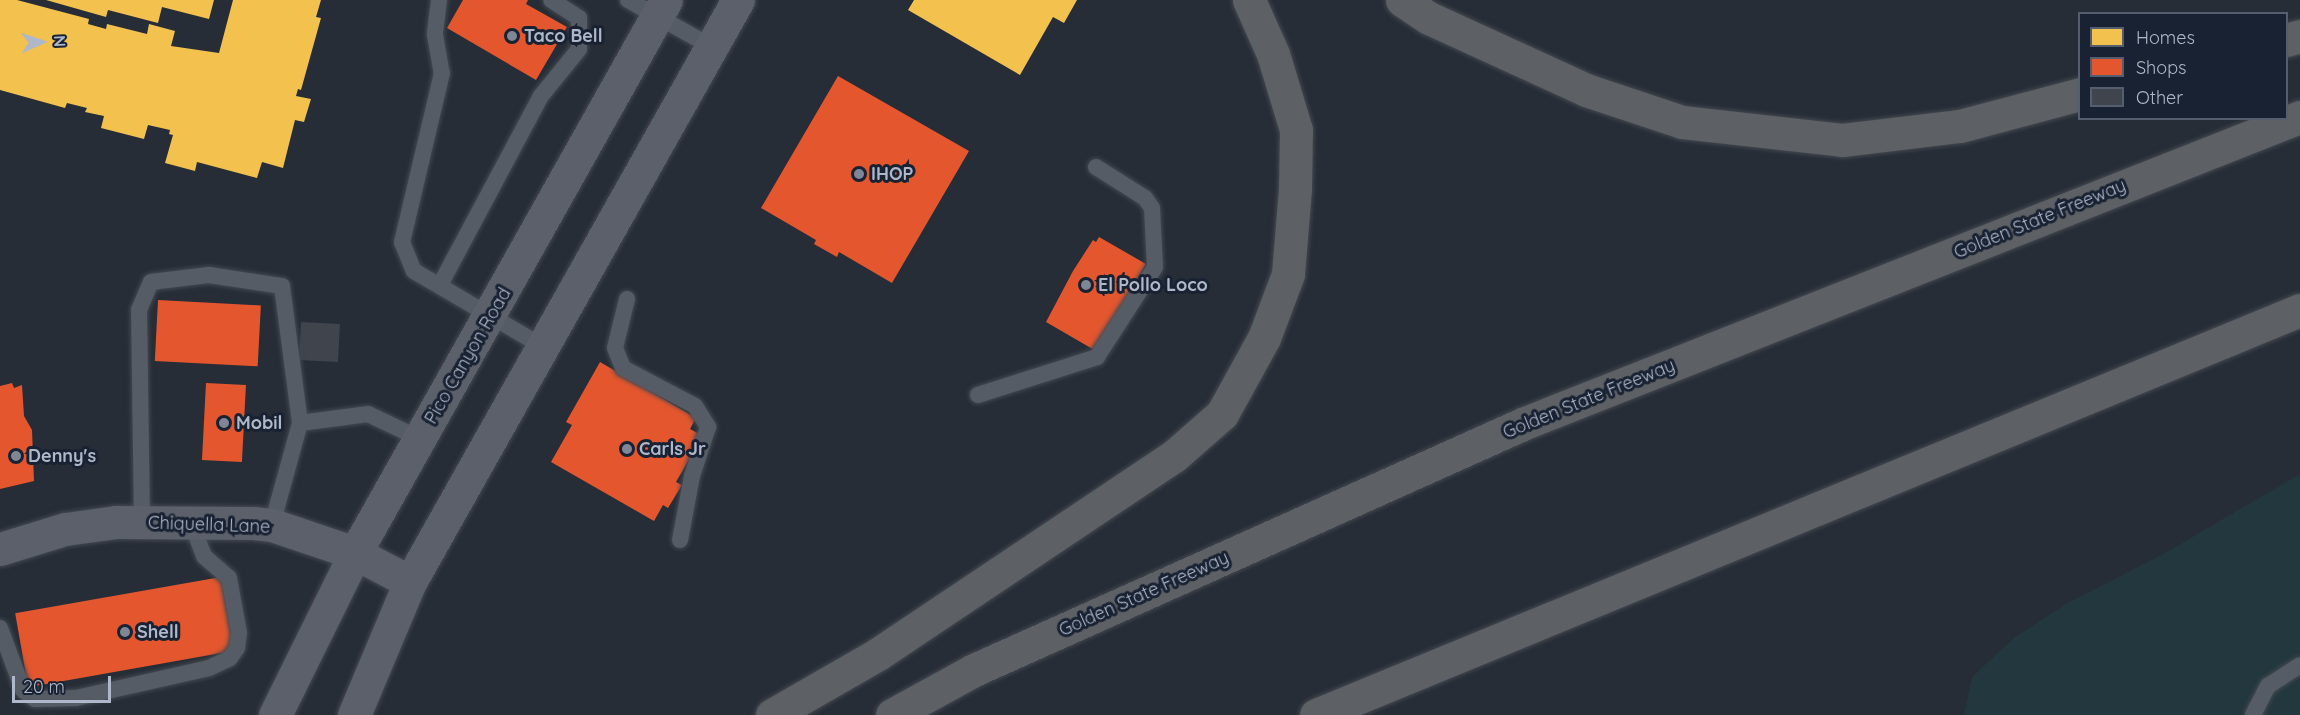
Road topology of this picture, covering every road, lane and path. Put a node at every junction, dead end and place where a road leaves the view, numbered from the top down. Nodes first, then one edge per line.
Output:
1 (439, 0) edge
2 (551, 0) edge
3 (628, 0) edge
4 (738, 0) edge
5 (1249, 0) edge
6 (1402, 0) edge
7 (661, 9) edge
8 (712, 47) junction
9 (2078, 94) edge
10 (2300, 117) edge
11 (1096, 167) dead end
12 (440, 285) junction
13 (627, 299) dead end
14 (2300, 310) edge
15 (493, 314) junction
16 (542, 346) junction
17 (978, 395) dead end
18 (300, 423) junction
19 (421, 439) junction
20 (142, 522) junction
21 (191, 522) junction
22 (272, 525) junction
23 (680, 540) dead end
24 (0, 549) edge
25 (355, 553) junction
26 (410, 582) junction
27 (0, 628) edge
28 (2300, 665) edge
29 (274, 715) edge
30 (354, 715) edge
31 (772, 715) edge
32 (892, 715) edge
33 (1316, 715) edge
34 (2253, 715) edge

1 - 12 lane
2 - 12 lane
3 - 7 lane
4 - 8 main road
5 - 31 highway
6 - 9 highway
7 - 8 lane
7 - 15 main road, Pico Canyon Road
8 - 16 main road
10 - 32 highway, Golden State Freeway
11 - 17 lane
12 - 15 lane
13 - 23 lane
14 - 33 highway
15 - 16 lane
15 - 19 main road, Pico Canyon Road
16 - 26 main road
18 - 19 lane
18 - 20 lane
18 - 22 lane
19 - 25 main road, Pico Canyon Road
20 - 21 main road, Chiquella Lane
20 - 24 main road, Chiquella Lane
21 - 22 main road, Chiquella Lane
21 - 27 lane
22 - 25 main road, Chiquella Lane
25 - 26 main road, Chiquella Lane
25 - 29 main road, Pico Canyon Road
26 - 30 main road
28 - 34 lane

